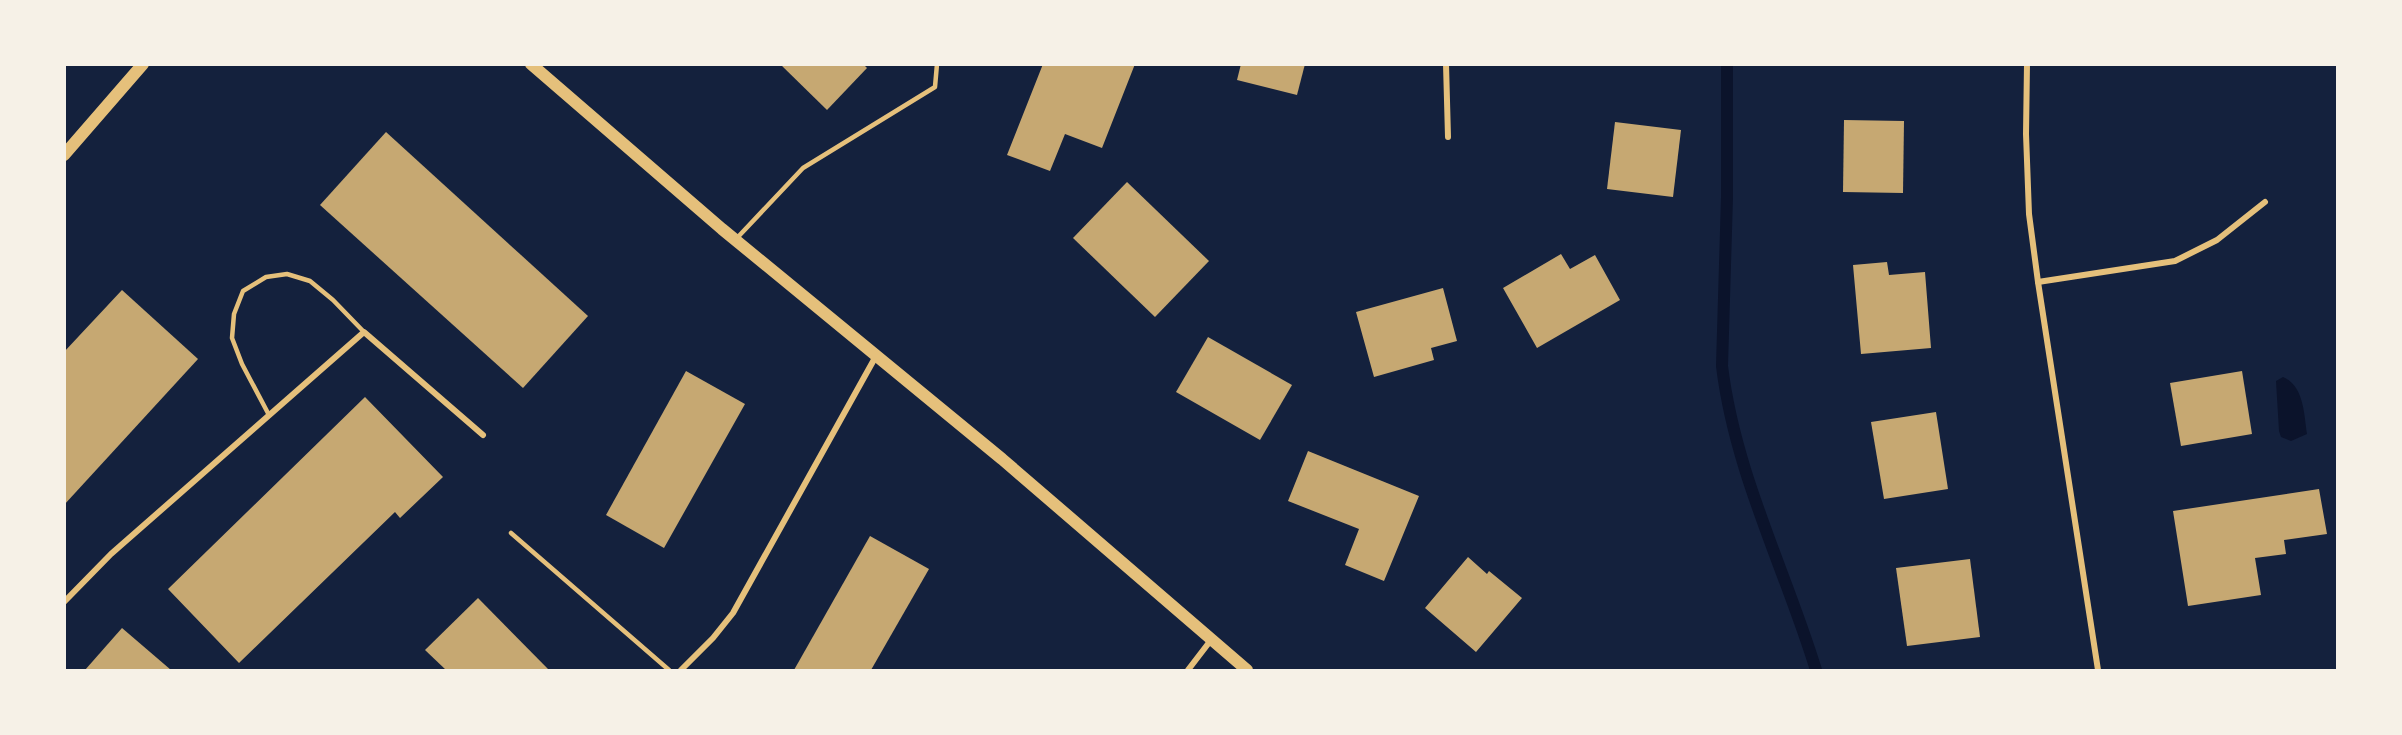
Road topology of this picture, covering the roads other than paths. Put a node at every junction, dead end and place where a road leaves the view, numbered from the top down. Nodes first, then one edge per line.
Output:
1 (144, 64) edge
2 (531, 64) edge
3 (937, 64) edge
4 (1446, 64) edge
5 (2027, 64) edge
6 (1448, 137) dead end
7 (64, 154) edge
8 (2265, 202) dead end
9 (735, 240) junction
10 (2038, 282) junction
11 (364, 332) junction
12 (877, 356) junction
13 (269, 415) junction
14 (483, 435) dead end
15 (511, 533) dead end
16 (64, 602) edge
17 (1211, 639) junction
18 (669, 670) edge
19 (681, 670) edge
20 (1188, 670) edge
21 (1247, 670) edge
22 (2098, 670) edge

1 - 7 main road
2 - 9 main road
3 - 9 lane
4 - 6 street
5 - 10 street
8 - 10 street
9 - 12 main road
10 - 22 street
11 - 13 street
11 - 13 lane
11 - 14 street
12 - 17 main road
12 - 19 street
13 - 16 street
15 - 18 lane
17 - 20 street
17 - 21 main road

